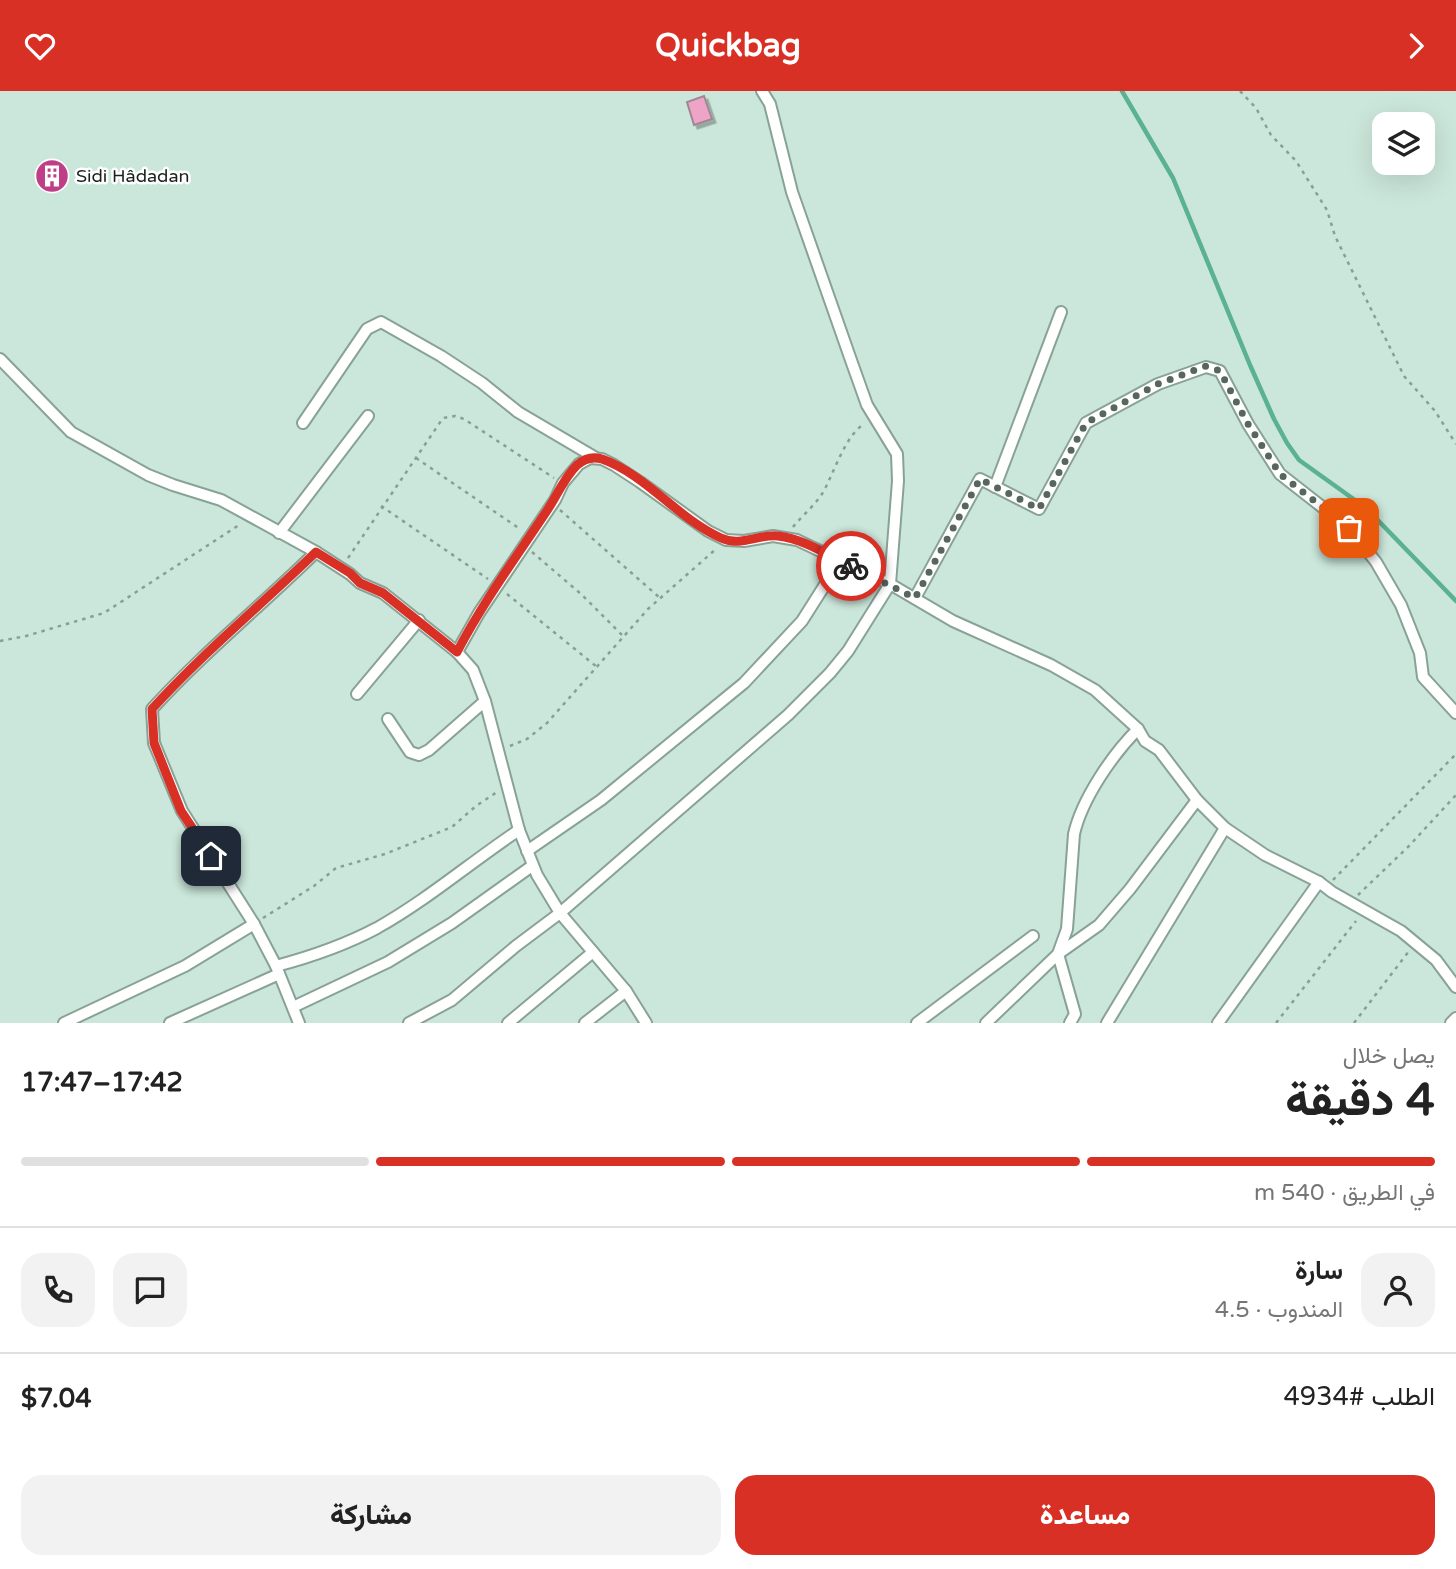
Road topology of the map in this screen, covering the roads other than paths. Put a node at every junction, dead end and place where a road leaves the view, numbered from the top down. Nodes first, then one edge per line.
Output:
1 (762, 91) edge
2 (1061, 312) dead end
3 (0, 359) edge
4 (368, 416) dead end
5 (303, 423) dead end
6 (596, 458) junction
7 (995, 487) junction
8 (279, 533) junction
9 (316, 552) junction
10 (840, 561) junction
11 (890, 584) junction
12 (915, 598) junction
13 (419, 619) junction
14 (457, 652) junction
15 (357, 694) dead end
16 (485, 701) junction
17 (1456, 713) edge
18 (388, 719) dead end
19 (1138, 729) junction
20 (1197, 800) junction
21 (1224, 828) junction
22 (519, 830) junction
23 (527, 851) junction
24 (532, 866) junction
25 (1322, 885) junction
26 (560, 913) junction
27 (254, 924) junction
28 (1033, 936) dead end
29 (593, 952) junction
30 (1058, 954) junction
31 (277, 970) junction
32 (1456, 987) edge
33 (626, 991) junction
34 (293, 1007) junction
35 (1456, 1018) edge
36 (919, 1022) edge
37 (64, 1023) edge
38 (170, 1023) edge
39 (299, 1023) edge
40 (409, 1023) edge
41 (508, 1023) edge
42 (585, 1023) edge
43 (646, 1023) edge
44 (986, 1023) edge
45 (1070, 1023) edge
46 (1107, 1023) edge
47 (1218, 1023) edge
48 (1451, 1023) edge

1 - 11 street
2 - 7 street
3 - 8 street
4 - 8 street
5 - 6 street
6 - 10 street
6 - 14 street
7 - 12 street
7 - 17 street
8 - 9 street
9 - 13 street
9 - 27 street
10 - 11 street
10 - 23 street
11 - 12 street
11 - 26 street
12 - 19 street
13 - 14 street
13 - 15 street
14 - 16 street
16 - 18 street
16 - 22 street
19 - 20 street
19 - 30 street
20 - 21 street
20 - 30 street
21 - 25 street
21 - 46 street
22 - 23 street
22 - 31 street
23 - 24 street
24 - 26 street
24 - 34 street
25 - 32 street
25 - 47 street
26 - 29 street
26 - 40 street
27 - 31 street
27 - 37 street
28 - 36 street
29 - 33 street
29 - 41 street
30 - 44 street
30 - 45 street
31 - 34 street
31 - 38 street
33 - 42 street
33 - 43 street
34 - 39 street
35 - 48 street

